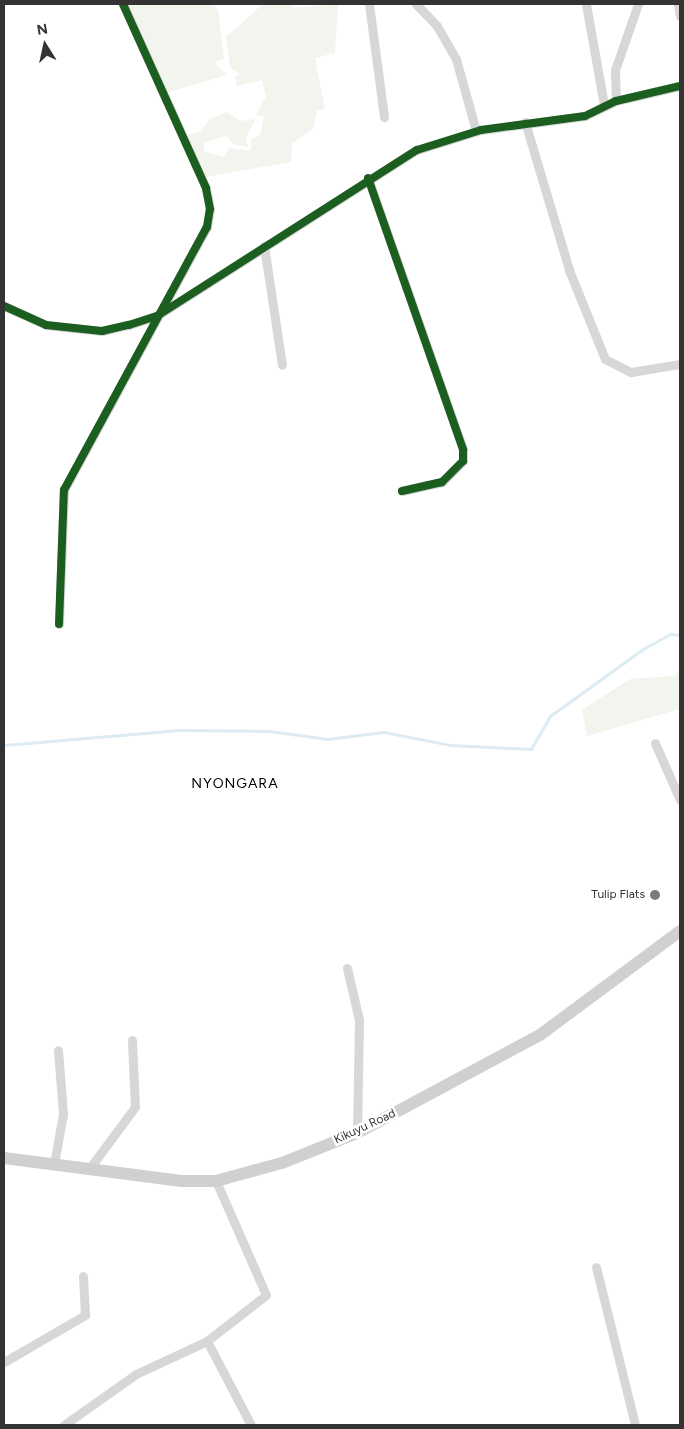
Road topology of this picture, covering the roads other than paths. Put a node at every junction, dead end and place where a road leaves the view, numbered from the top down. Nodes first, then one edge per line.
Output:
1 (123, 4) edge
2 (369, 4) edge
3 (416, 4) edge
4 (586, 4) edge
5 (638, 4) edge
6 (678, 4) edge
7 (680, 16) edge
8 (680, 86) edge
9 (616, 101) junction
10 (604, 105) junction
11 (384, 117) dead end
12 (525, 122) junction
13 (476, 131) junction
14 (368, 178) junction
15 (264, 246) junction
16 (4, 306) edge
17 (157, 316) junction
18 (680, 364) edge
19 (282, 365) dead end
20 (402, 491) dead end
21 (59, 624) dead end
22 (655, 743) dead end
23 (680, 800) edge
24 (680, 931) edge
25 (347, 968) dead end
26 (132, 1040) dead end
27 (58, 1050) dead end
28 (356, 1133) junction
29 (4, 1158) edge
30 (54, 1164) junction
31 (90, 1169) junction
32 (216, 1180) junction
33 (596, 1267) dead end
34 (83, 1276) dead end
35 (207, 1341) junction
36 (4, 1362) edge
37 (64, 1425) edge
38 (251, 1425) edge
39 (635, 1425) edge

1 - 17 street
2 - 11 street
3 - 13 street
4 - 10 street
5 - 9 street
6 - 7 street
8 - 9 street
9 - 10 street
10 - 12 street
12 - 13 street
12 - 18 street
13 - 14 street
14 - 15 street
14 - 20 street
15 - 17 street
15 - 19 street
16 - 17 street
17 - 21 street
22 - 23 street
24 - 28 main road, Kikuyu Road
25 - 28 street
26 - 31 street
27 - 30 street
28 - 32 main road, Kikuyu Road
29 - 30 main road, Kikuyu Road
30 - 31 main road, Kikuyu Road
31 - 32 main road, Kikuyu Road
32 - 35 street
33 - 39 street
34 - 36 street
35 - 37 street
35 - 38 street

